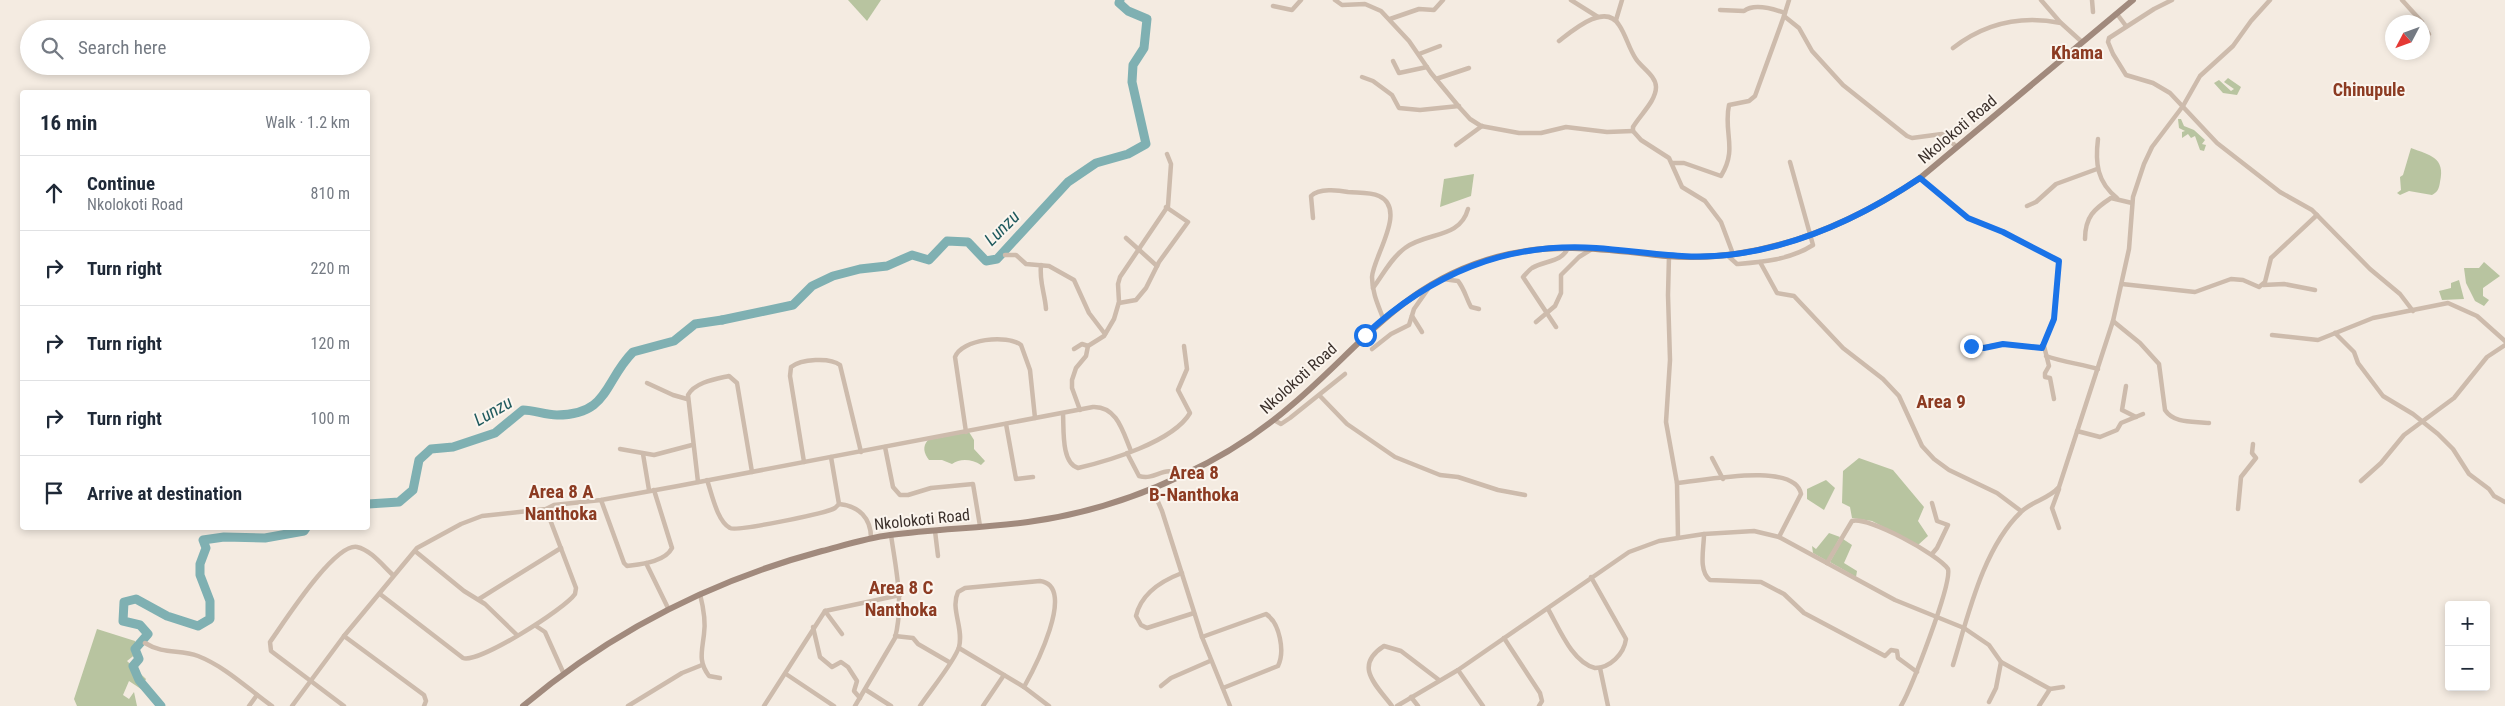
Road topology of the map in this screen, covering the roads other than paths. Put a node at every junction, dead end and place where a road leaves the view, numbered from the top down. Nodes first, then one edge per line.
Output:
1 (1301, 0) edge
2 (1335, 0) edge
3 (1443, 0) edge
4 (1571, 0) edge
5 (1622, 0) edge
6 (1789, 0) edge
7 (2041, 0) edge
8 (2092, 0) edge
9 (2133, 0) edge
10 (2172, 0) edge
11 (2270, 0) edge
12 (2402, 0) edge
13 (2165, 2) edge
14 (1273, 6) dead end
15 (1720, 10) dead end
16 (2093, 12) dead end
17 (2117, 14) junction
18 (1784, 15) junction
19 (2415, 15) edge
20 (1598, 17) junction
21 (1390, 19) junction
22 (1616, 20) junction
23 (2061, 22) junction
24 (2126, 26) junction
25 (1559, 41) dead end
26 (2082, 42) junction
27 (1440, 46) dead end
28 (1953, 48) dead end
29 (1419, 54) junction
30 (1393, 61) dead end
31 (1427, 67) junction
32 (1469, 68) dead end
33 (1362, 77) dead end
34 (1436, 79) junction
35 (1459, 106) junction
36 (2183, 106) junction
37 (1482, 126) junction
38 (1633, 131) junction
39 (2098, 139) dead end
40 (1456, 145) dead end
41 (1957, 147) junction
42 (1167, 154) dead end
43 (1790, 162) dead end
44 (1672, 163) junction
45 (2098, 170) junction
46 (1920, 178) junction
47 (2116, 198) junction
48 (2132, 203) junction
49 (2027, 206) dead end
50 (1166, 207) junction
51 (1468, 209) dead end
52 (2317, 214) junction
53 (1314, 218) dead end
54 (1811, 235) junction
55 (1126, 238) dead end
56 (2085, 239) dead end
57 (1568, 248) junction
58 (1593, 248) junction
59 (1137, 249) junction
60 (1730, 254) junction
61 (1005, 255) dead end
62 (1669, 256) junction
63 (1760, 262) junction
64 (1041, 266) junction
65 (1157, 266) junction
66 (1442, 278) junction
67 (1432, 284) junction
68 (2122, 284) junction
69 (2263, 285) junction
70 (1373, 288) junction
71 (2315, 290) dead end
72 (1119, 303) junction
73 (1046, 309) dead end
74 (1479, 309) dead end
75 (2413, 311) junction
76 (1547, 313) junction
77 (1412, 316) junction
78 (1383, 318) junction
79 (2113, 321) junction
80 (1536, 322) dead end
81 (1556, 326) dead end
82 (1422, 332) dead end
83 (2335, 333) junction
84 (1106, 334) junction
85 (2272, 335) dead end
86 (1965, 342) dead end
87 (2505, 343) edge
88 (1088, 346) junction
89 (1184, 346) dead end
90 (2044, 346) junction
91 (1074, 349) dead end
92 (1372, 349) dead end
93 (2046, 356) junction
94 (2098, 369) junction
95 (1345, 374) dead end
96 (647, 383) dead end
97 (2126, 386) dead end
98 (1320, 396) junction
99 (687, 399) junction
100 (2054, 399) dead end
101 (1080, 410) junction
102 (1063, 414) junction
103 (2143, 414) dead end
104 (2136, 416) junction
105 (1035, 418) junction
106 (1274, 420) junction
107 (2422, 422) junction
108 (2209, 423) dead end
109 (1006, 424) junction
110 (2077, 431) junction
111 (966, 432) junction
112 (692, 444) junction
113 (2253, 444) dead end
114 (885, 447) junction
115 (620, 449) dead end
116 (861, 452) junction
117 (1129, 452) junction
118 (643, 454) junction
119 (831, 457) junction
120 (1712, 458) dead end
121 (804, 462) junction
122 (752, 472) junction
123 (1184, 475) junction
124 (1033, 477) dead end
125 (1723, 478) junction
126 (707, 480) junction
127 (2361, 481) dead end
128 (698, 482) junction
129 (1677, 483) junction
130 (1152, 488) junction
131 (2059, 488) junction
132 (652, 490) junction
133 (1525, 495) dead end
134 (601, 500) junction
135 (2505, 502) edge
136 (1932, 503) dead end
137 (839, 504) junction
138 (546, 509) junction
139 (2238, 509) dead end
140 (2021, 511) junction
141 (980, 526) junction
142 (2059, 528) dead end
143 (935, 531) junction
144 (1704, 534) junction
145 (891, 535) junction
146 (1779, 537) junction
147 (871, 538) junction
148 (1678, 538) junction
149 (561, 548) junction
150 (415, 550) junction
151 (1932, 554) junction
152 (938, 556) dead end
153 (646, 563) junction
154 (1827, 563) junction
155 (1182, 573) junction
156 (393, 575) junction
157 (1591, 577) junction
158 (380, 594) junction
159 (700, 594) junction
160 (900, 595) junction
161 (479, 599) junction
162 (668, 608) junction
163 (1548, 609) junction
164 (825, 611) junction
165 (1194, 613) junction
166 (1935, 617) junction
167 (536, 626) junction
168 (813, 628) junction
169 (1964, 628) junction
170 (842, 634) dead end
171 (517, 635) junction
172 (344, 636) junction
173 (896, 636) junction
174 (1202, 637) junction
175 (1504, 638) junction
176 (145, 643) dead end
177 (959, 648) junction
178 (1210, 660) junction
179 (949, 662) junction
180 (2001, 662) junction
181 (702, 665) junction
182 (1953, 666) dead end
183 (1600, 668) junction
184 (1458, 670) junction
185 (563, 672) junction
186 (1917, 672) junction
187 (786, 674) junction
188 (1004, 675) junction
189 (720, 678) dead end
190 (1439, 680) junction
191 (311, 681) junction
192 (1161, 686) dead end
193 (1024, 687) junction
194 (2063, 687) dead end
195 (1223, 688) junction
196 (2050, 689) junction
197 (866, 690) junction
198 (257, 695) junction
199 (1412, 697) junction
200 (860, 698) junction
201 (1990, 702) dead end
202 (249, 706) edge
203 (272, 706) edge
204 (292, 706) edge
205 (344, 706) edge
206 (424, 706) edge
207 (523, 706) edge
208 (628, 706) edge
209 (764, 706) edge
210 (834, 706) edge
211 (855, 706) edge
212 (891, 706) edge
213 (920, 706) edge
214 (983, 706) edge
215 (1049, 706) edge
216 (1230, 706) edge
217 (1392, 706) edge
218 (1397, 706) edge
219 (1418, 706) edge
220 (1483, 706) edge
221 (1539, 706) edge
222 (1608, 706) edge
223 (1902, 706) edge
224 (2039, 706) edge

1 - 14 street
2 - 21 street
3 - 21 street
4 - 20 street
5 - 22 street
6 - 18 street
7 - 23 street
8 - 16 street
9 - 17 main road, Nkolokoti Road
10 - 13 street
11 - 36 street
12 - 19 street
13 - 24 street
15 - 18 street
17 - 24 street
17 - 26 main road, Nkolokoti Road
18 - 41 street
18 - 44 street
20 - 22 street
20 - 25 street
21 - 29 street
22 - 38 street
23 - 26 street
23 - 28 street
24 - 36 street
26 - 41 main road, Nkolokoti Road
27 - 29 street
29 - 31 street
30 - 31 street
31 - 34 street
32 - 34 street
33 - 35 street
34 - 35 street
35 - 37 street
36 - 48 street
36 - 52 street
37 - 38 street
37 - 40 street
38 - 44 street
39 - 45 street
41 - 46 main road, Nkolokoti Road
42 - 50 street
43 - 54 street
44 - 60 street
45 - 47 street
45 - 49 street
46 - 54 main road, Nkolokoti Road
46 - 90 street
47 - 48 street
47 - 56 street
48 - 68 street
50 - 59 street
50 - 65 street
51 - 70 street
52 - 69 street
52 - 75 street
53 - 70 street
54 - 60 main road, Nkolokoti Road
54 - 63 street
55 - 59 street
57 - 58 main road, Nkolokoti Road
57 - 66 main road, Nkolokoti Road
57 - 76 street
58 - 62 main road, Nkolokoti Road
58 - 76 street
59 - 65 street
59 - 72 street
60 - 62 main road, Nkolokoti Road
60 - 63 street
61 - 64 street
62 - 129 street
63 - 140 street
64 - 73 street
64 - 84 street
65 - 72 street
66 - 67 main road, Nkolokoti Road
66 - 74 street
67 - 77 street
67 - 78 main road, Nkolokoti Road
68 - 69 street
68 - 79 street
69 - 71 street
70 - 78 street
72 - 84 street
75 - 83 street
75 - 87 street
76 - 80 street
76 - 81 street
77 - 82 street
77 - 92 street
78 - 106 main road, Nkolokoti Road
79 - 94 street
79 - 108 street
83 - 85 street
83 - 107 street
84 - 88 street
86 - 90 street
87 - 107 street
88 - 91 street
88 - 101 street
89 - 117 street
90 - 93 street
93 - 94 street
93 - 100 street
94 - 110 street
95 - 98 street
96 - 99 street
97 - 104 street
98 - 106 street
98 - 133 street
99 - 112 street
99 - 122 street
101 - 102 street
101 - 117 street
102 - 105 street
102 - 117 street
103 - 104 street
104 - 110 street
105 - 109 street
105 - 111 street
106 - 123 main road, Nkolokoti Road
107 - 127 street
107 - 135 street
109 - 111 street
109 - 124 street
110 - 131 street
111 - 114 street
112 - 118 street
112 - 128 street
113 - 139 street
114 - 116 street
114 - 141 street
115 - 118 street
116 - 119 street
116 - 121 street
117 - 123 street
118 - 132 street
119 - 121 street
119 - 137 street
120 - 125 street
121 - 122 street
122 - 126 street
123 - 130 main road, Nkolokoti Road
125 - 129 street
125 - 146 street
126 - 128 street
126 - 137 street
128 - 132 street
129 - 148 street
130 - 141 main road, Nkolokoti Road
130 - 155 street
131 - 140 street
131 - 142 street
132 - 134 street
132 - 153 street
134 - 138 street
134 - 153 street
136 - 151 street
137 - 147 street
138 - 149 street
138 - 150 street
140 - 169 street
141 - 143 main road, Nkolokoti Road
143 - 145 main road, Nkolokoti Road
143 - 152 street
144 - 146 street
144 - 148 street
144 - 186 street
145 - 147 main road, Nkolokoti Road
145 - 160 street
146 - 154 street
147 - 159 main road, Nkolokoti Road
148 - 157 street
149 - 161 street
149 - 167 street
150 - 156 street
150 - 161 street
151 - 154 street
151 - 166 street
153 - 162 street
154 - 166 street
155 - 165 street
155 - 165 street
156 - 158 street
156 - 191 street
157 - 163 street
157 - 183 street
158 - 171 street
158 - 172 street
159 - 162 main road, Nkolokoti Road
159 - 181 street
160 - 164 street
160 - 173 street
161 - 171 street
162 - 185 main road, Nkolokoti Road
163 - 175 street
163 - 183 street
164 - 168 street
164 - 170 street
165 - 174 street
166 - 169 street
166 - 186 street
167 - 171 street
167 - 185 street
168 - 187 street
168 - 200 street
169 - 180 street
169 - 182 street
172 - 191 street
172 - 206 street
173 - 179 street
173 - 197 street
174 - 178 street
174 - 195 street
175 - 184 street
175 - 221 street
176 - 198 street
177 - 179 street
177 - 188 street
177 - 193 street
178 - 192 street
178 - 195 street
179 - 213 street
180 - 196 street
180 - 201 street
181 - 189 street
181 - 208 street
183 - 222 street
184 - 190 street
184 - 220 street
185 - 207 main road, Nkolokoti Road
186 - 223 street
187 - 209 street
187 - 210 street
188 - 193 street
188 - 214 street
190 - 199 street
190 - 217 street
191 - 204 street
191 - 205 street
193 - 215 street
194 - 196 street
195 - 216 street
196 - 224 street
197 - 200 street
197 - 212 street
198 - 202 street
198 - 203 street
199 - 218 street
199 - 219 street
200 - 211 street

